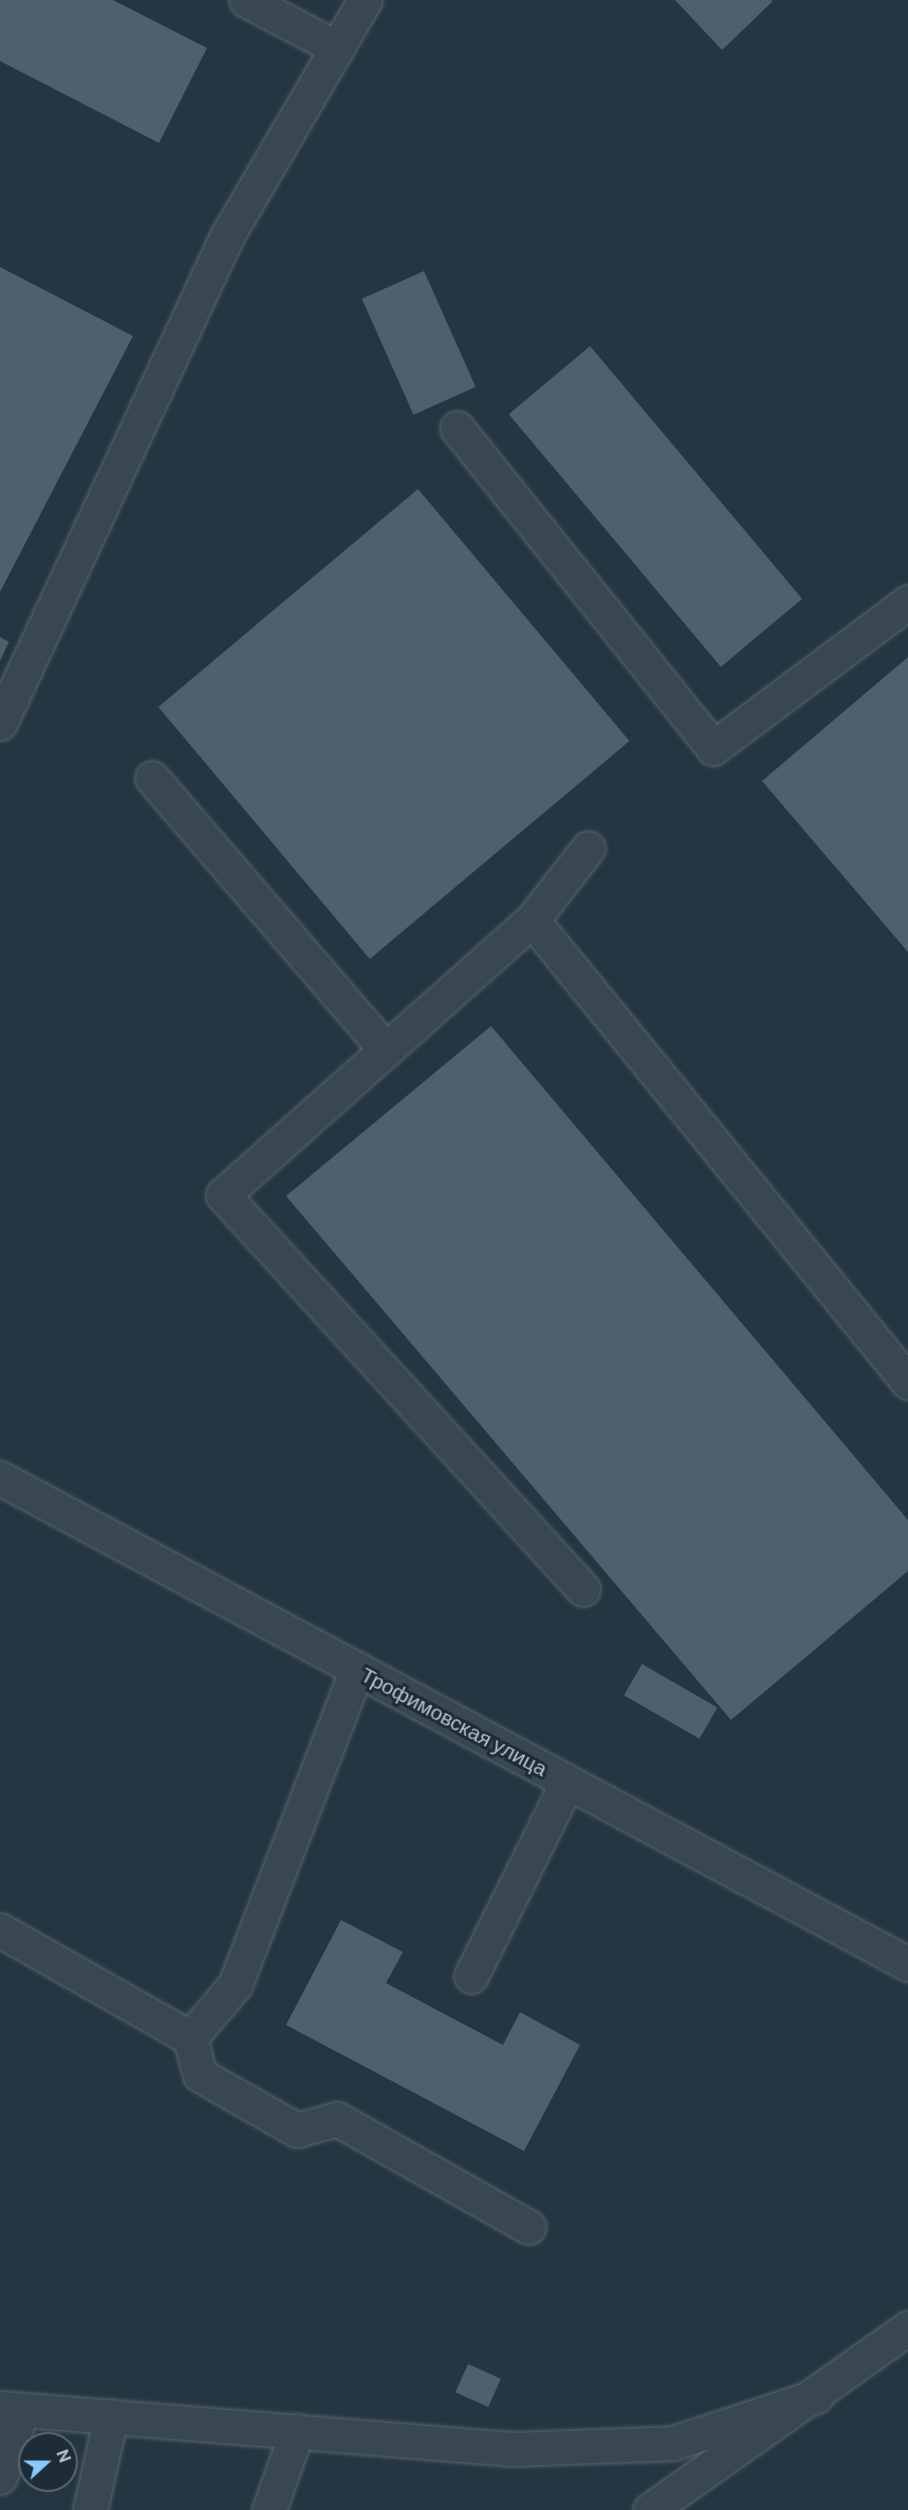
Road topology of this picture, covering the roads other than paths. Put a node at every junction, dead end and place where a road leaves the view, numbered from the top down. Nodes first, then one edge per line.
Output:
1 (246, 0) edge
2 (365, 0) edge
3 (337, 48) junction
4 (457, 428) dead end
5 (908, 602) edge
6 (0, 723) edge
7 (152, 777) dead end
8 (588, 848) dead end
9 (532, 920) junction
10 (386, 1050) junction
11 (908, 1382) edge
12 (0, 1478) edge
13 (583, 1589) dead end
14 (357, 1669) junction
15 (567, 1783) junction
16 (0, 1930) edge
17 (908, 1964) edge
18 (471, 1976) dead end
19 (190, 2038) junction
20 (529, 2228) dead end
21 (908, 2328) edge
22 (817, 2396) junction
23 (11, 2409) edge
24 (111, 2416) junction
25 (297, 2431) junction
26 (0, 2477) edge
27 (90, 2510) edge
28 (269, 2510) edge
29 (650, 2510) edge

1 - 3 street
2 - 3 street
3 - 6 street
4 - 5 street
7 - 10 street
8 - 9 street
9 - 10 street
9 - 11 street
10 - 13 street
12 - 14 street, Трофимовская улица
14 - 15 street, Трофимовская улица
14 - 19 street
15 - 17 street, Трофимовская улица
15 - 18 street
16 - 19 street
19 - 20 street
21 - 22 street
22 - 25 street
22 - 29 street
23 - 24 street
23 - 26 street
24 - 25 street
24 - 27 street
25 - 28 street

